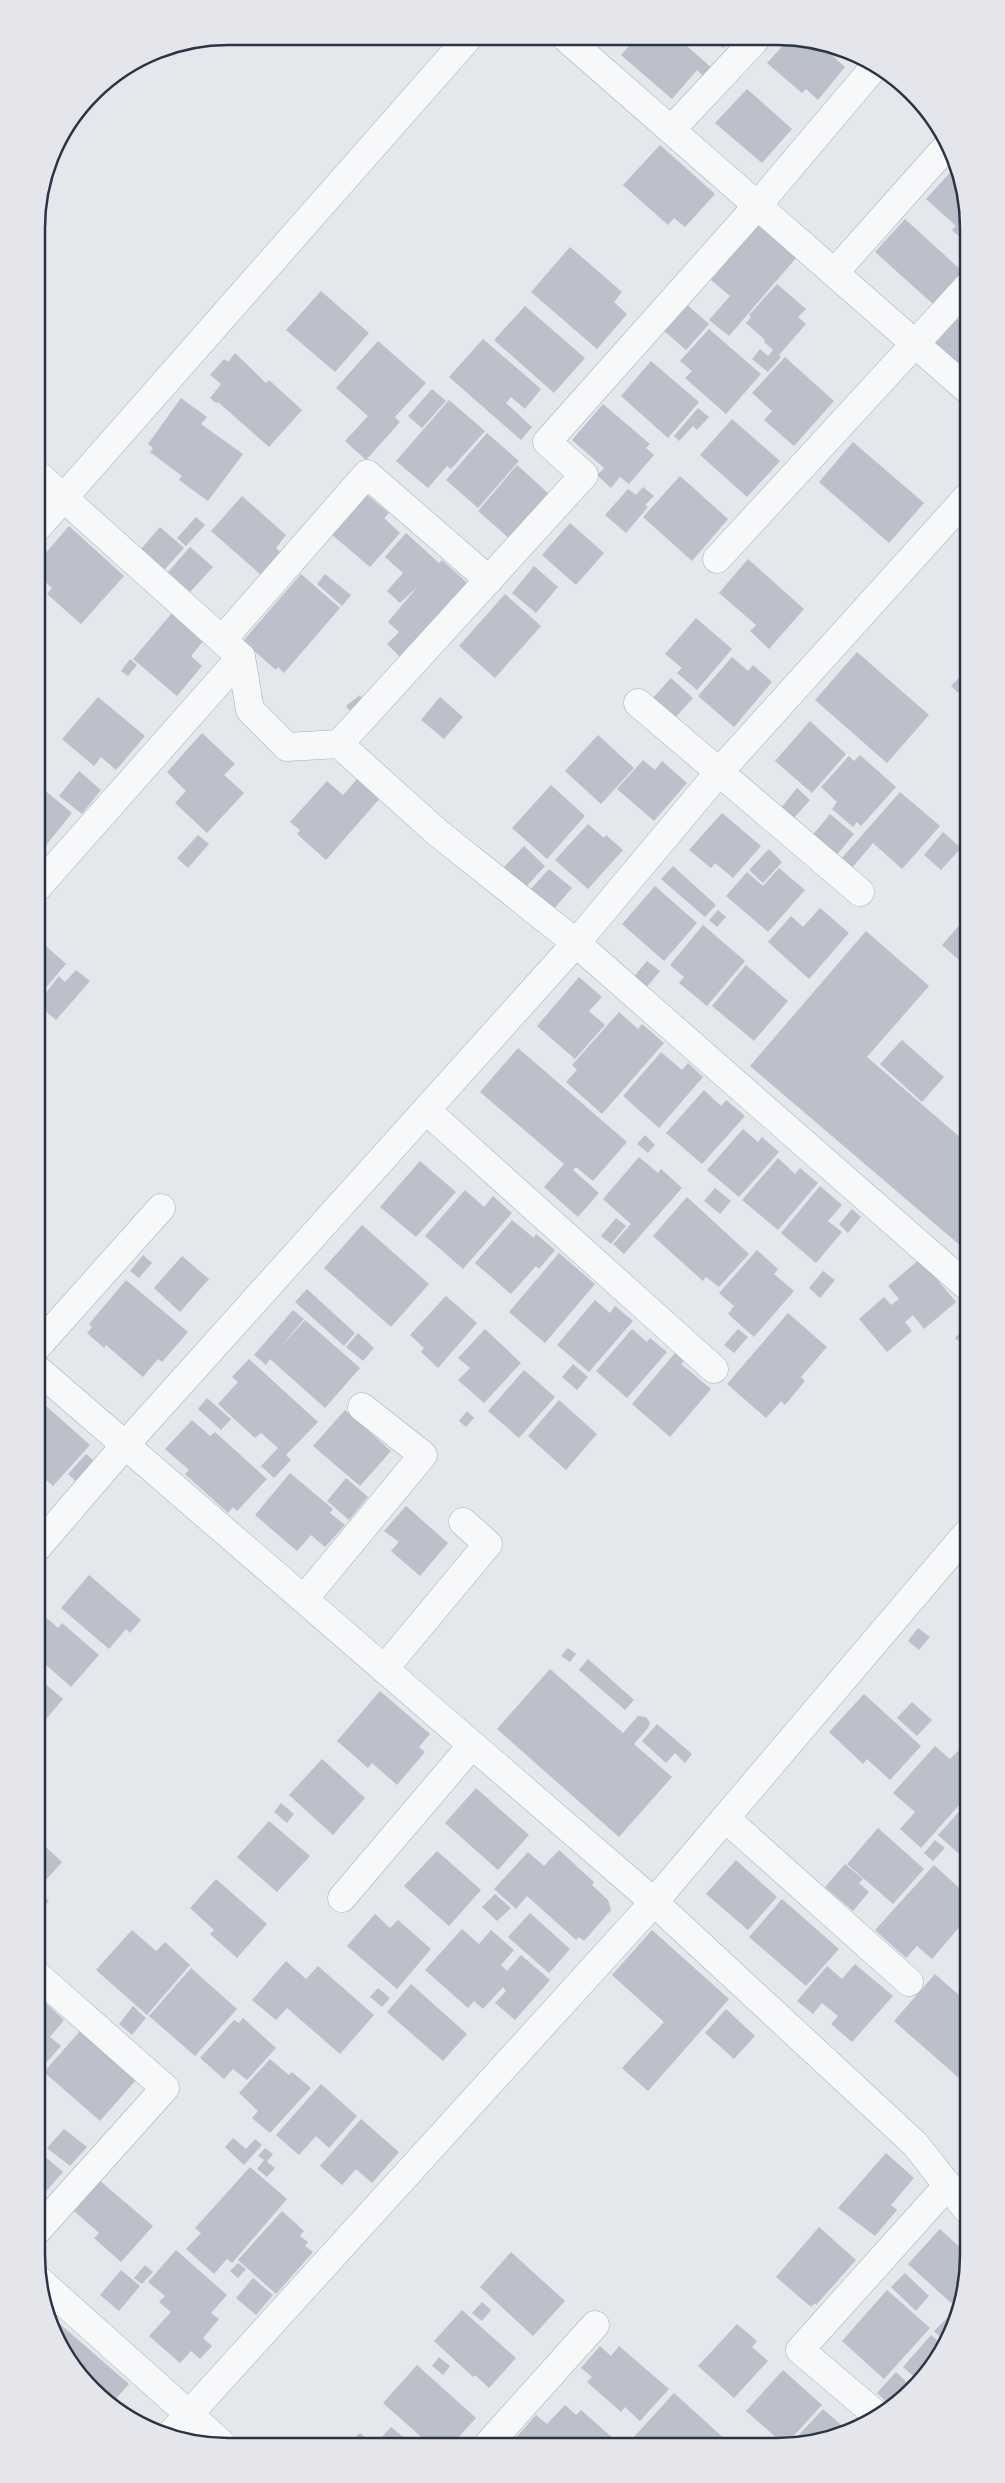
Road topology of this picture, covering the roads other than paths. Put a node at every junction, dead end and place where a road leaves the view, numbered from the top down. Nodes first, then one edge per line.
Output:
1 (462, 45) edge
2 (574, 45) edge
3 (751, 45) edge
4 (871, 71) edge
5 (671, 130) junction
6 (943, 151) edge
7 (757, 206) junction
8 (834, 274) junction
9 (960, 295) edge
10 (914, 344) junction
11 (960, 382) edge
12 (45, 481) edge
13 (63, 497) junction
14 (960, 505) edge
15 (45, 518) edge
16 (717, 559) dead end
17 (489, 580) junction
18 (232, 648) junction
19 (638, 703) dead end
20 (340, 744) junction
21 (720, 771) junction
22 (45, 877) edge
23 (860, 892) dead end
24 (576, 943) junction
25 (426, 1110) junction
26 (161, 1208) dead end
27 (960, 1281) edge
28 (45, 1338) edge
29 (714, 1370) dead end
30 (45, 1376) edge
31 (362, 1407) dead end
32 (126, 1444) junction
33 (463, 1522) dead end
34 (45, 1538) edge
35 (960, 1541) edge
36 (304, 1599) junction
37 (384, 1668) junction
38 (472, 1745) junction
39 (725, 1818) junction
40 (342, 1898) dead end
41 (654, 1902) junction
42 (45, 1982) edge
43 (909, 1982) dead end
44 (948, 2185) junction
45 (960, 2201) edge
46 (45, 2222) edge
47 (49, 2290) edge
48 (596, 2325) dead end
49 (872, 2411) edge
50 (188, 2414) junction
51 (174, 2430) edge
52 (215, 2438) edge
53 (494, 2438) edge

1 - 13 street
2 - 5 street
3 - 5 street
4 - 7 street
5 - 7 street
6 - 8 street
7 - 8 street
7 - 17 street
8 - 10 street
9 - 10 street
10 - 11 street
10 - 16 street
12 - 13 street
13 - 15 street
13 - 18 street
14 - 21 street
17 - 18 street
17 - 20 street
18 - 20 street
18 - 22 street
19 - 21 street
20 - 24 street
21 - 23 street
21 - 24 street
24 - 25 street
24 - 27 street
25 - 29 street
25 - 32 street
26 - 28 street
30 - 32 street
31 - 36 street
32 - 34 street
32 - 36 street
33 - 37 street
35 - 39 street
36 - 37 street
37 - 38 street
38 - 40 street
38 - 41 street
39 - 41 street
39 - 43 street
41 - 44 street
41 - 50 street
42 - 46 street
44 - 45 street
44 - 49 street
47 - 50 street
48 - 53 street
50 - 51 street
50 - 52 street

